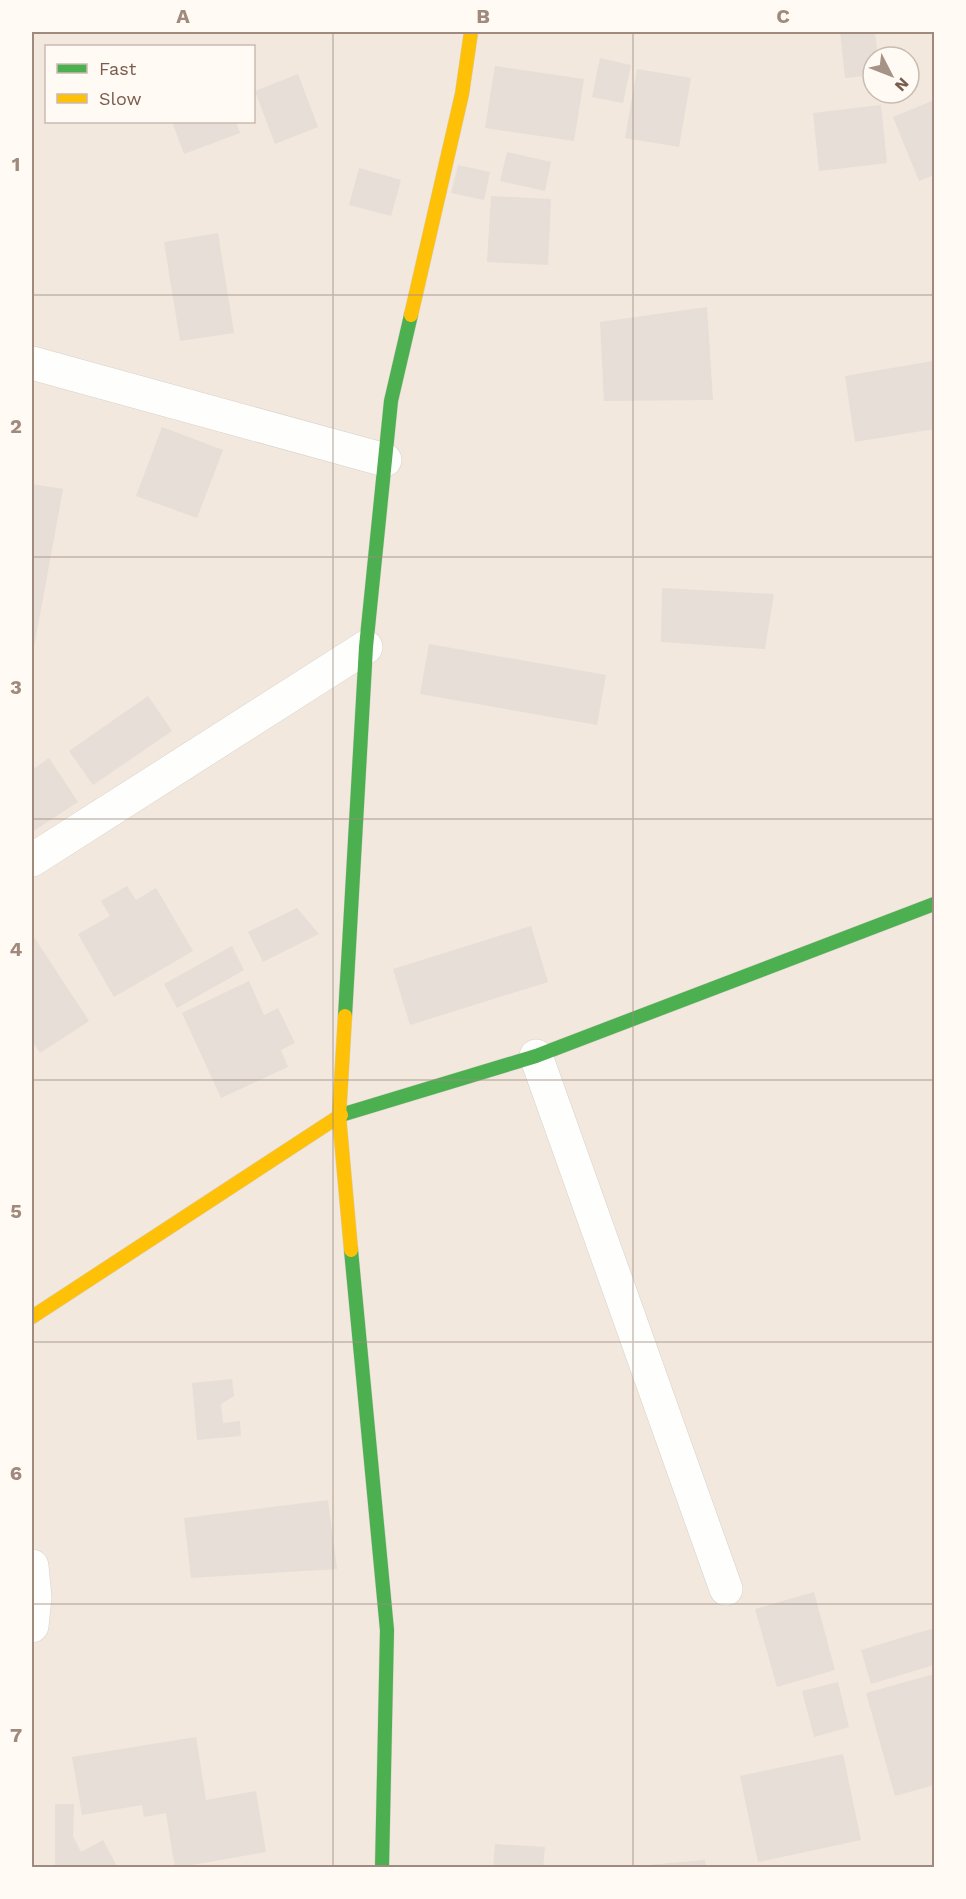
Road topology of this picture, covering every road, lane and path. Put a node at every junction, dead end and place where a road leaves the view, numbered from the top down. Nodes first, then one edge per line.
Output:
1 (471, 32) edge
2 (32, 363) edge
3 (385, 460) junction
4 (366, 647) junction
5 (32, 860) edge
6 (934, 904) edge
7 (536, 1056) junction
8 (339, 1116) junction
9 (32, 1317) edge
10 (32, 1566) edge
11 (726, 1589) dead end
12 (32, 1626) edge
13 (382, 1868) edge

1 - 3 street
2 - 3 street
3 - 4 street
4 - 5 street
4 - 8 street
6 - 7 street
7 - 8 street
7 - 11 street
8 - 9 street
8 - 13 street
10 - 12 street

